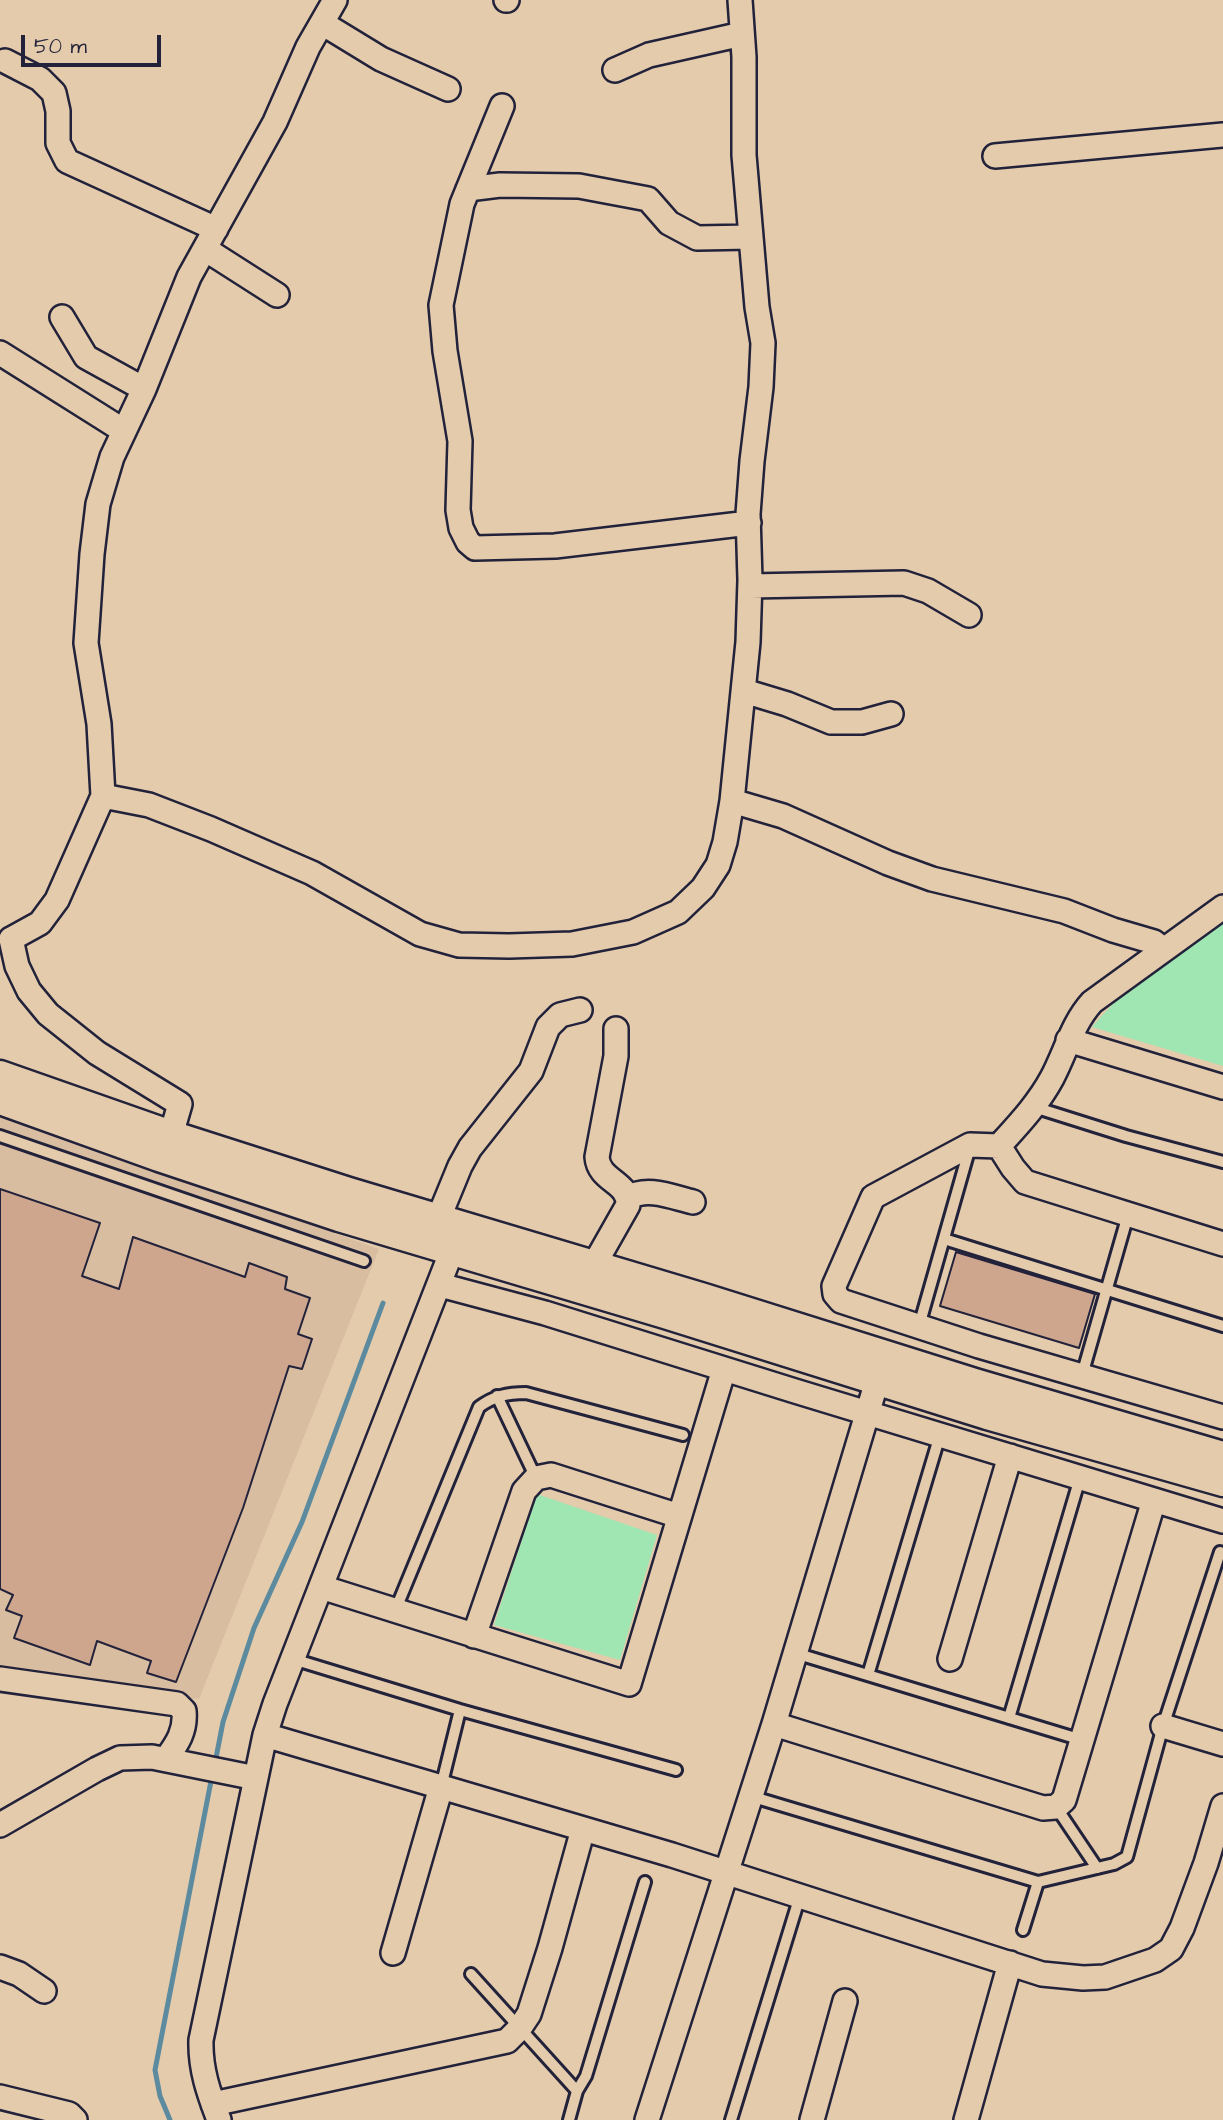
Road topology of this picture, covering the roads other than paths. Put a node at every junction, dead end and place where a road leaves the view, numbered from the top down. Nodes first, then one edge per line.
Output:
1 (335, 0) edge
2 (740, 0) edge
3 (322, 23) junction
4 (742, 34) junction
5 (5, 61) dead end
6 (615, 70) dead end
7 (448, 89) dead end
8 (502, 106) dead end
9 (1223, 135) edge
10 (995, 156) dead end
11 (468, 190) junction
12 (751, 237) junction
13 (210, 239) junction
14 (277, 295) dead end
15 (62, 317) dead end
16 (0, 353) edge
17 (144, 389) junction
18 (124, 431) junction
19 (749, 523) junction
20 (750, 586) junction
21 (969, 615) dead end
22 (744, 691) junction
23 (891, 714) dead end
24 (103, 796) junction
25 (732, 801) junction
26 (1223, 907) edge
27 (5, 937) edge
28 (1163, 949) junction
29 (580, 1010) dead end
30 (616, 1029) dead end
31 (1068, 1040) junction
32 (0, 1075) edge
33 (1223, 1087) edge
34 (0, 1100) edge
35 (1034, 1107) junction
36 (171, 1135) junction
37 (0, 1136) edge
38 (970, 1145) junction
39 (999, 1146) junction
40 (1223, 1163) edge
41 (628, 1198) junction
42 (693, 1202) dead end
43 (1128, 1215) junction
44 (445, 1235) junction
45 (944, 1239) junction
46 (1223, 1244) edge
47 (364, 1261) dead end
48 (594, 1265) junction
49 (440, 1285) junction
50 (1107, 1290) junction
51 (919, 1326) junction
52 (1223, 1326) edge
53 (724, 1369) junction
54 (1082, 1375) junction
55 (877, 1381) junction
56 (497, 1396) junction
57 (866, 1413) junction
58 (1223, 1417) edge
59 (940, 1435) junction
60 (684, 1436) dead end
61 (1010, 1456) junction
62 (1223, 1456) edge
63 (536, 1478) junction
64 (1080, 1478) junction
65 (1223, 1482) edge
66 (1154, 1500) junction
67 (679, 1516) junction
68 (1223, 1521) edge
69 (1220, 1552) dead end
70 (321, 1587) junction
71 (395, 1611) junction
72 (474, 1636) junction
73 (795, 1653) junction
74 (293, 1659) junction
75 (950, 1659) dead end
76 (868, 1675) junction
77 (0, 1679) edge
78 (460, 1710) junction
79 (1009, 1718) junction
80 (774, 1724) junction
81 (1163, 1726) junction
82 (265, 1735) junction
83 (1082, 1740) junction
84 (1223, 1744) edge
85 (173, 1761) junction
86 (676, 1770) dead end
87 (249, 1776) junction
88 (442, 1787) junction
89 (750, 1796) junction
90 (1223, 1806) edge
91 (1056, 1807) junction
92 (0, 1825) edge
93 (583, 1829) junction
94 (1097, 1868) junction
95 (725, 1872) junction
96 (645, 1882) dead end
97 (1038, 1882) junction
98 (800, 1896) junction
99 (1023, 1930) dead end
100 (393, 1953) dead end
101 (1010, 1963) junction
102 (0, 1967) edge
103 (471, 1974) dead end
104 (44, 1991) dead end
105 (845, 2001) dead end
106 (520, 2029) junction
107 (577, 2091) junction
108 (0, 2097) edge
109 (216, 2112) edge
110 (75, 2120) edge
111 (569, 2120) edge
112 (647, 2120) edge
113 (731, 2120) edge
114 (812, 2120) edge
115 (966, 2120) edge

1 - 3 street
2 - 4 street
3 - 7 street
3 - 13 street
4 - 6 street
4 - 12 street
5 - 13 street
8 - 11 street
9 - 10 street
11 - 12 street
11 - 19 street
12 - 19 street
13 - 14 street
13 - 17 street
15 - 17 street
16 - 18 street
17 - 18 street
18 - 24 street
19 - 20 street
20 - 21 street
20 - 22 street
22 - 23 street
22 - 25 street
24 - 25 street
24 - 27 street
25 - 28 street
26 - 28 street
27 - 36 street
28 - 31 street
29 - 44 street
30 - 41 street
31 - 33 street
31 - 35 street
32 - 36 street
34 - 44 street
35 - 39 street
35 - 40 lane
36 - 44 street
37 - 47 lane
38 - 39 street
38 - 45 lane
38 - 51 street
39 - 43 street
41 - 42 street
41 - 48 street
43 - 46 street
43 - 50 lane
44 - 48 street
44 - 49 street
44 - 55 street
45 - 50 lane
45 - 51 lane
48 - 62 street
49 - 53 street
49 - 70 street
50 - 52 lane
50 - 54 lane
51 - 54 street
53 - 57 street
53 - 67 street
54 - 58 street
55 - 57 street
55 - 65 street
56 - 60 lane
56 - 63 lane
56 - 71 lane
57 - 59 street
57 - 73 street
59 - 61 street
59 - 76 lane
61 - 64 street
61 - 75 street
63 - 67 street
63 - 72 street
64 - 66 street
64 - 79 lane
66 - 68 street
66 - 83 street
67 - 72 street
69 - 81 lane
70 - 71 street
70 - 74 street
71 - 72 street
73 - 76 lane
73 - 80 street
74 - 78 lane
74 - 82 street
76 - 79 lane
77 - 85 street
78 - 86 lane
78 - 88 lane
79 - 83 lane
80 - 89 street
80 - 91 street
81 - 84 street
81 - 94 lane
82 - 87 street
82 - 88 street
83 - 91 street
85 - 87 street
85 - 92 street
87 - 109 street
88 - 93 street
88 - 100 street
89 - 95 street
89 - 97 lane
90 - 101 street
91 - 94 lane
93 - 95 street
93 - 106 street
94 - 97 lane
95 - 98 street
95 - 112 street
96 - 107 lane
97 - 99 lane
98 - 101 street
98 - 113 lane
101 - 115 street
102 - 104 street
103 - 106 lane
105 - 114 street
106 - 107 lane
106 - 109 street
107 - 111 lane
108 - 110 street

